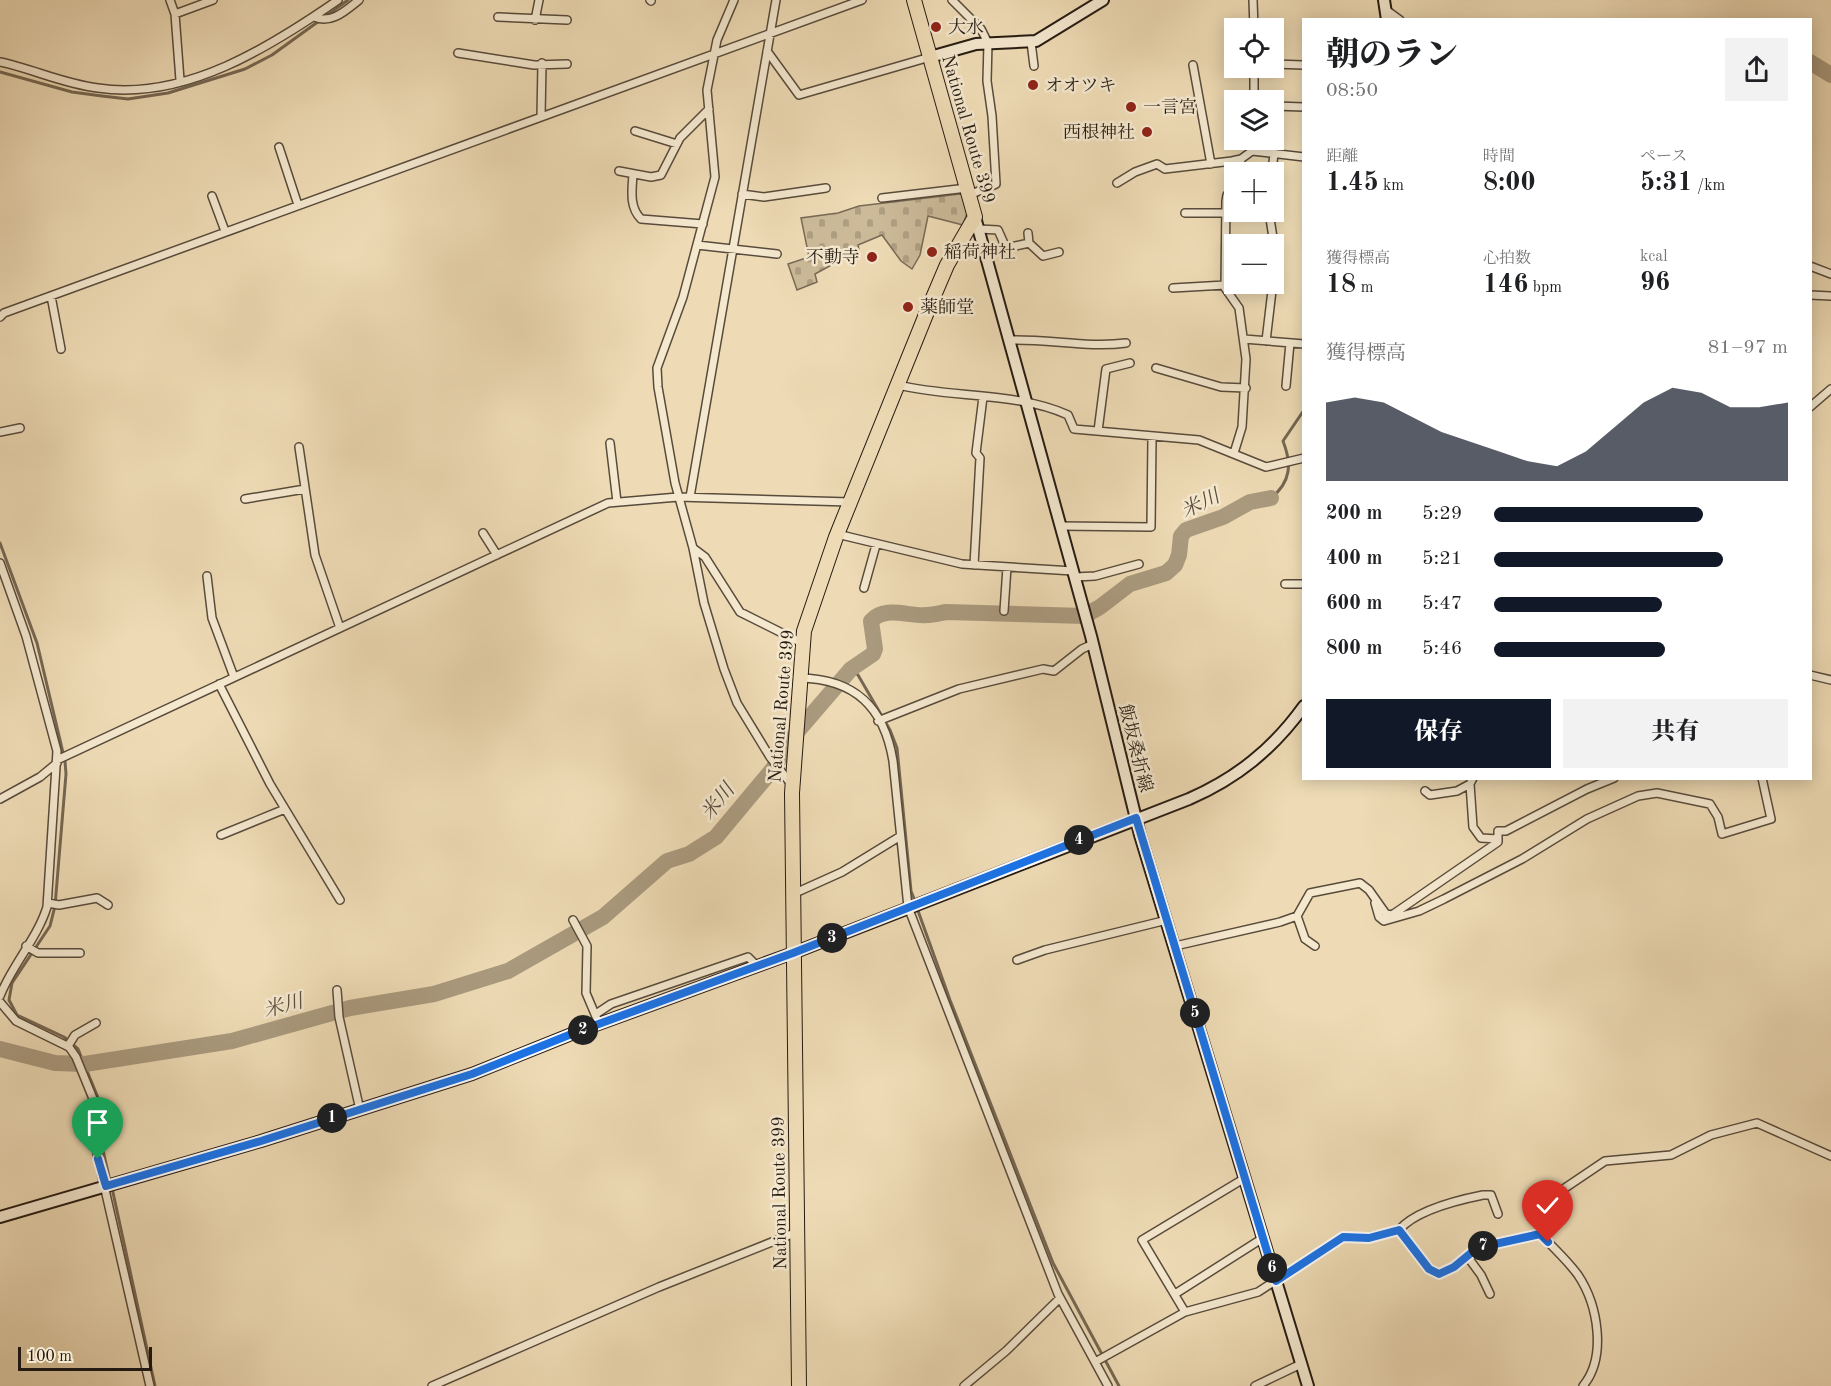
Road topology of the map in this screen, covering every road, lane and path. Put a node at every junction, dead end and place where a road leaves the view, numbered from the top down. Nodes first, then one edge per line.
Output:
1 (170, 0) edge
2 (213, 0) edge
3 (338, 0) edge
4 (358, 0) edge
5 (539, 0) edge
6 (734, 0) edge
7 (776, 0) edge
8 (862, 0) edge
9 (914, 0) edge
10 (952, 0) edge
11 (1103, 0) edge
12 (1253, 0) edge
13 (175, 14) junction
14 (498, 17) dead end
15 (318, 18) junction
16 (1254, 18) edge
17 (535, 20) junction
18 (567, 20) dead end
19 (770, 34) junction
20 (1031, 42) junction
21 (988, 43) junction
22 (766, 51) junction
23 (458, 53) dead end
24 (713, 54) junction
25 (930, 57) junction
26 (0, 62) edge
27 (542, 63) junction
28 (567, 64) dead end
29 (1284, 64) edge
30 (1193, 65) dead end
31 (1302, 65) edge
32 (1034, 66) dead end
33 (180, 80) junction
34 (1284, 106) edge
35 (1302, 107) edge
36 (709, 109) junction
37 (541, 117) junction
38 (634, 131) dead end
39 (677, 144) junction
40 (279, 147) dead end
41 (1256, 151) joint
42 (1274, 153) junction
43 (1302, 157) edge
44 (1241, 159) junction
45 (1241, 162) edge
46 (1273, 162) edge
47 (1211, 164) junction
48 (619, 171) dead end
49 (633, 174) junction
50 (1117, 183) dead end
51 (826, 188) dead end
52 (968, 191) junction
53 (742, 194) junction
54 (212, 196) dead end
55 (882, 198) dead end
56 (298, 205) junction
57 (1185, 213) dead end
58 (1224, 213) edge
59 (1271, 222) edge
60 (977, 223) junction
61 (703, 224) junction
62 (225, 231) junction
63 (1028, 233) dead end
64 (1029, 243) junction
65 (697, 245) junction
66 (732, 249) junction
67 (1059, 252) dead end
68 (777, 254) dead end
69 (1812, 267) edge
70 (1831, 274) edge
71 (1224, 285) edge
72 (1173, 288) dead end
73 (1227, 294) edge
74 (1812, 295) edge
75 (51, 296) junction
76 (1831, 296) edge
77 (0, 317) edge
78 (1244, 339) junction
79 (1011, 340) junction
80 (1266, 341) junction
81 (1126, 343) dead end
82 (1290, 343) junction
83 (1302, 344) edge
84 (61, 349) dead end
85 (1130, 363) dead end
86 (1156, 368) dead end
87 (898, 385) junction
88 (1286, 386) dead end
89 (1246, 388) junction
90 (1831, 389) edge
91 (983, 397) junction
92 (1028, 404) junction
93 (1812, 405) edge
94 (20, 428) dead end
95 (1098, 431) junction
96 (0, 432) edge
97 (1152, 438) junction
98 (610, 443) dead end
99 (299, 447) dead end
100 (1234, 453) junction
101 (1302, 458) edge
102 (305, 489) junction
103 (678, 497) junction
104 (690, 497) junction
105 (244, 499) dead end
106 (616, 502) junction
107 (850, 502) junction
108 (1060, 526) junction
109 (483, 534) dead end
110 (837, 534) junction
111 (876, 545) junction
112 (693, 548) junction
113 (496, 555) junction
114 (0, 563) edge
115 (1139, 564) dead end
116 (974, 565) junction
117 (1007, 567) junction
118 (1074, 574) junction
119 (207, 576) dead end
120 (1285, 584) dead end
121 (1302, 584) edge
122 (864, 588) dead end
123 (1004, 610) dead end
124 (340, 628) junction
125 (802, 643) junction
126 (1093, 644) junction
127 (1812, 675) edge
128 (234, 677) junction
129 (800, 678) junction
130 (1831, 680) edge
131 (219, 684) junction
132 (1302, 708) edge
133 (882, 719) junction
134 (58, 760) junction
135 (1609, 780) edge
136 (1761, 780) edge
137 (1471, 781) edge
138 (793, 786) junction
139 (1425, 791) dead end
140 (0, 799) edge
141 (285, 809) junction
142 (1136, 818) junction
143 (221, 835) dead end
144 (899, 837) junction
145 (1497, 839) junction
146 (793, 894) junction
147 (340, 900) dead end
148 (1375, 900) junction
149 (52, 904) junction
150 (108, 905) dead end
151 (909, 907) junction
152 (1297, 916) junction
153 (1167, 920) junction
154 (577, 927) dead end
155 (1175, 946) junction
156 (1315, 946) dead end
157 (30, 949) junction
158 (80, 953) dead end
159 (793, 953) junction
160 (1017, 960) dead end
161 (2, 986) edge
162 (337, 990) dead end
163 (0, 996) edge
164 (0, 1002) edge
165 (597, 1019) junction
166 (96, 1023) dead end
167 (70, 1043) junction
168 (360, 1110) junction
169 (1831, 1156) edge
170 (1245, 1178) junction
171 (106, 1186) junction
172 (1498, 1214) dead end
173 (0, 1217) edge
174 (1399, 1230) junction
175 (797, 1232) junction
176 (1540, 1234) junction
177 (1263, 1238) junction
178 (1467, 1256) junction
179 (1276, 1281) junction
180 (1175, 1294) junction
181 (1490, 1294) dead end
182 (1060, 1298) junction
183 (1185, 1312) junction
184 (1097, 1361) junction
185 (1301, 1364) junction
186 (150, 1386) edge
187 (432, 1386) edge
188 (799, 1386) edge
189 (964, 1386) edge
190 (1108, 1386) edge
191 (1255, 1386) edge
192 (1308, 1386) edge
193 (1583, 1386) edge

1 - 13 street
2 - 13 street
3 - 15 street
4 - 15 street
5 - 17 street
6 - 24 street
7 - 19 street
8 - 19 street
9 - 25 highway, National Route 399
10 - 21 street
11 - 20 street
12 - 16 street
13 - 33 street
14 - 17 street
15 - 33 street
17 - 18 street
19 - 22 street
19 - 24 street
20 - 21 street
20 - 32 street
21 - 25 street
21 - 52 street
22 - 25 street
22 - 53 street
23 - 27 street
24 - 36 street
24 - 37 street
25 - 52 highway, National Route 399
26 - 33 street
27 - 28 street
27 - 37 street
29 - 31 street
30 - 47 street
34 - 35 street
36 - 39 street
36 - 61 street
37 - 56 street
38 - 39 street
39 - 49 street
40 - 56 street
41 - 42 street
41 - 44 street
42 - 43 street
42 - 46 street
44 - 45 street
44 - 47 street
47 - 50 street
48 - 49 street
49 - 61 street
51 - 53 street
52 - 55 street
52 - 60 highway, National Route 399
53 - 66 street
54 - 62 street
56 - 62 street
57 - 58 street
59 - 80 street
60 - 64 street
60 - 79 street, 飯坂桑折線
60 - 87 highway, National Route 399
61 - 65 street
62 - 75 street
63 - 64 street
64 - 67 street
65 - 66 street
65 - 103 street
66 - 68 street
66 - 104 street
69 - 70 street
71 - 72 street
73 - 78 street
74 - 76 street
75 - 77 street
75 - 84 street
78 - 80 street
78 - 89 street
79 - 81 street
79 - 92 street, 飯坂桑折線
80 - 82 street
82 - 83 street
82 - 88 street
85 - 95 street
86 - 89 street
87 - 91 street
87 - 107 highway, National Route 399
89 - 100 street
90 - 93 street
91 - 92 street
91 - 116 street
92 - 95 street
92 - 108 street, 飯坂桑折線
94 - 96 street
95 - 97 street
97 - 100 street
97 - 108 street
98 - 106 street
99 - 102 street
100 - 101 street
102 - 105 street
102 - 124 street
103 - 104 street
103 - 106 street
103 - 112 street
104 - 107 street
106 - 113 street
107 - 110 highway, National Route 399
108 - 118 street, 飯坂桑折線
109 - 113 street
110 - 111 street
110 - 125 highway, National Route 399
111 - 116 street
111 - 122 street
112 - 125 street
112 - 138 street
113 - 124 street
114 - 134 street
115 - 118 street
116 - 117 street
117 - 118 street
117 - 123 street
118 - 126 street, 飯坂桑折線
119 - 128 street
120 - 121 street
124 - 128 street
125 - 129 highway, National Route 399
126 - 133 street
126 - 142 street, 飯坂桑折線
127 - 130 street
128 - 131 street
129 - 133 street
129 - 138 highway, National Route 399
131 - 134 street
131 - 141 street
132 - 142 street
133 - 144 street
134 - 140 street
134 - 149 street
135 - 145 street
136 - 148 street
137 - 139 street
137 - 145 street
138 - 146 highway, National Route 399
141 - 143 street
141 - 147 street
142 - 151 street
142 - 153 street, 飯坂桑折線
144 - 146 street
144 - 151 street
145 - 148 street
146 - 159 highway, National Route 399
148 - 152 street
149 - 150 street
149 - 157 street
151 - 159 street
151 - 182 street
152 - 155 street
152 - 156 street
153 - 155 street, 飯坂桑折線
153 - 160 street
154 - 165 street
155 - 170 street, 飯坂桑折線
157 - 158 street
157 - 161 street
159 - 165 street
159 - 175 highway, National Route 399
161 - 163 street
162 - 168 street
164 - 167 street
165 - 168 street
166 - 167 street
167 - 171 street
168 - 171 street
169 - 176 street
170 - 177 street, 飯坂桑折線
170 - 180 street
171 - 173 street
171 - 186 street
172 - 174 street
174 - 178 street
174 - 179 street
175 - 187 street
175 - 188 highway, National Route 399
176 - 178 street
176 - 193 street
177 - 179 street, 飯坂桑折線
177 - 180 street
178 - 181 street
179 - 183 street
179 - 185 street, 飯坂桑折線
180 - 183 street
182 - 184 street
182 - 189 street
183 - 184 street
184 - 190 street
185 - 191 street
185 - 192 street, 飯坂桑折線

